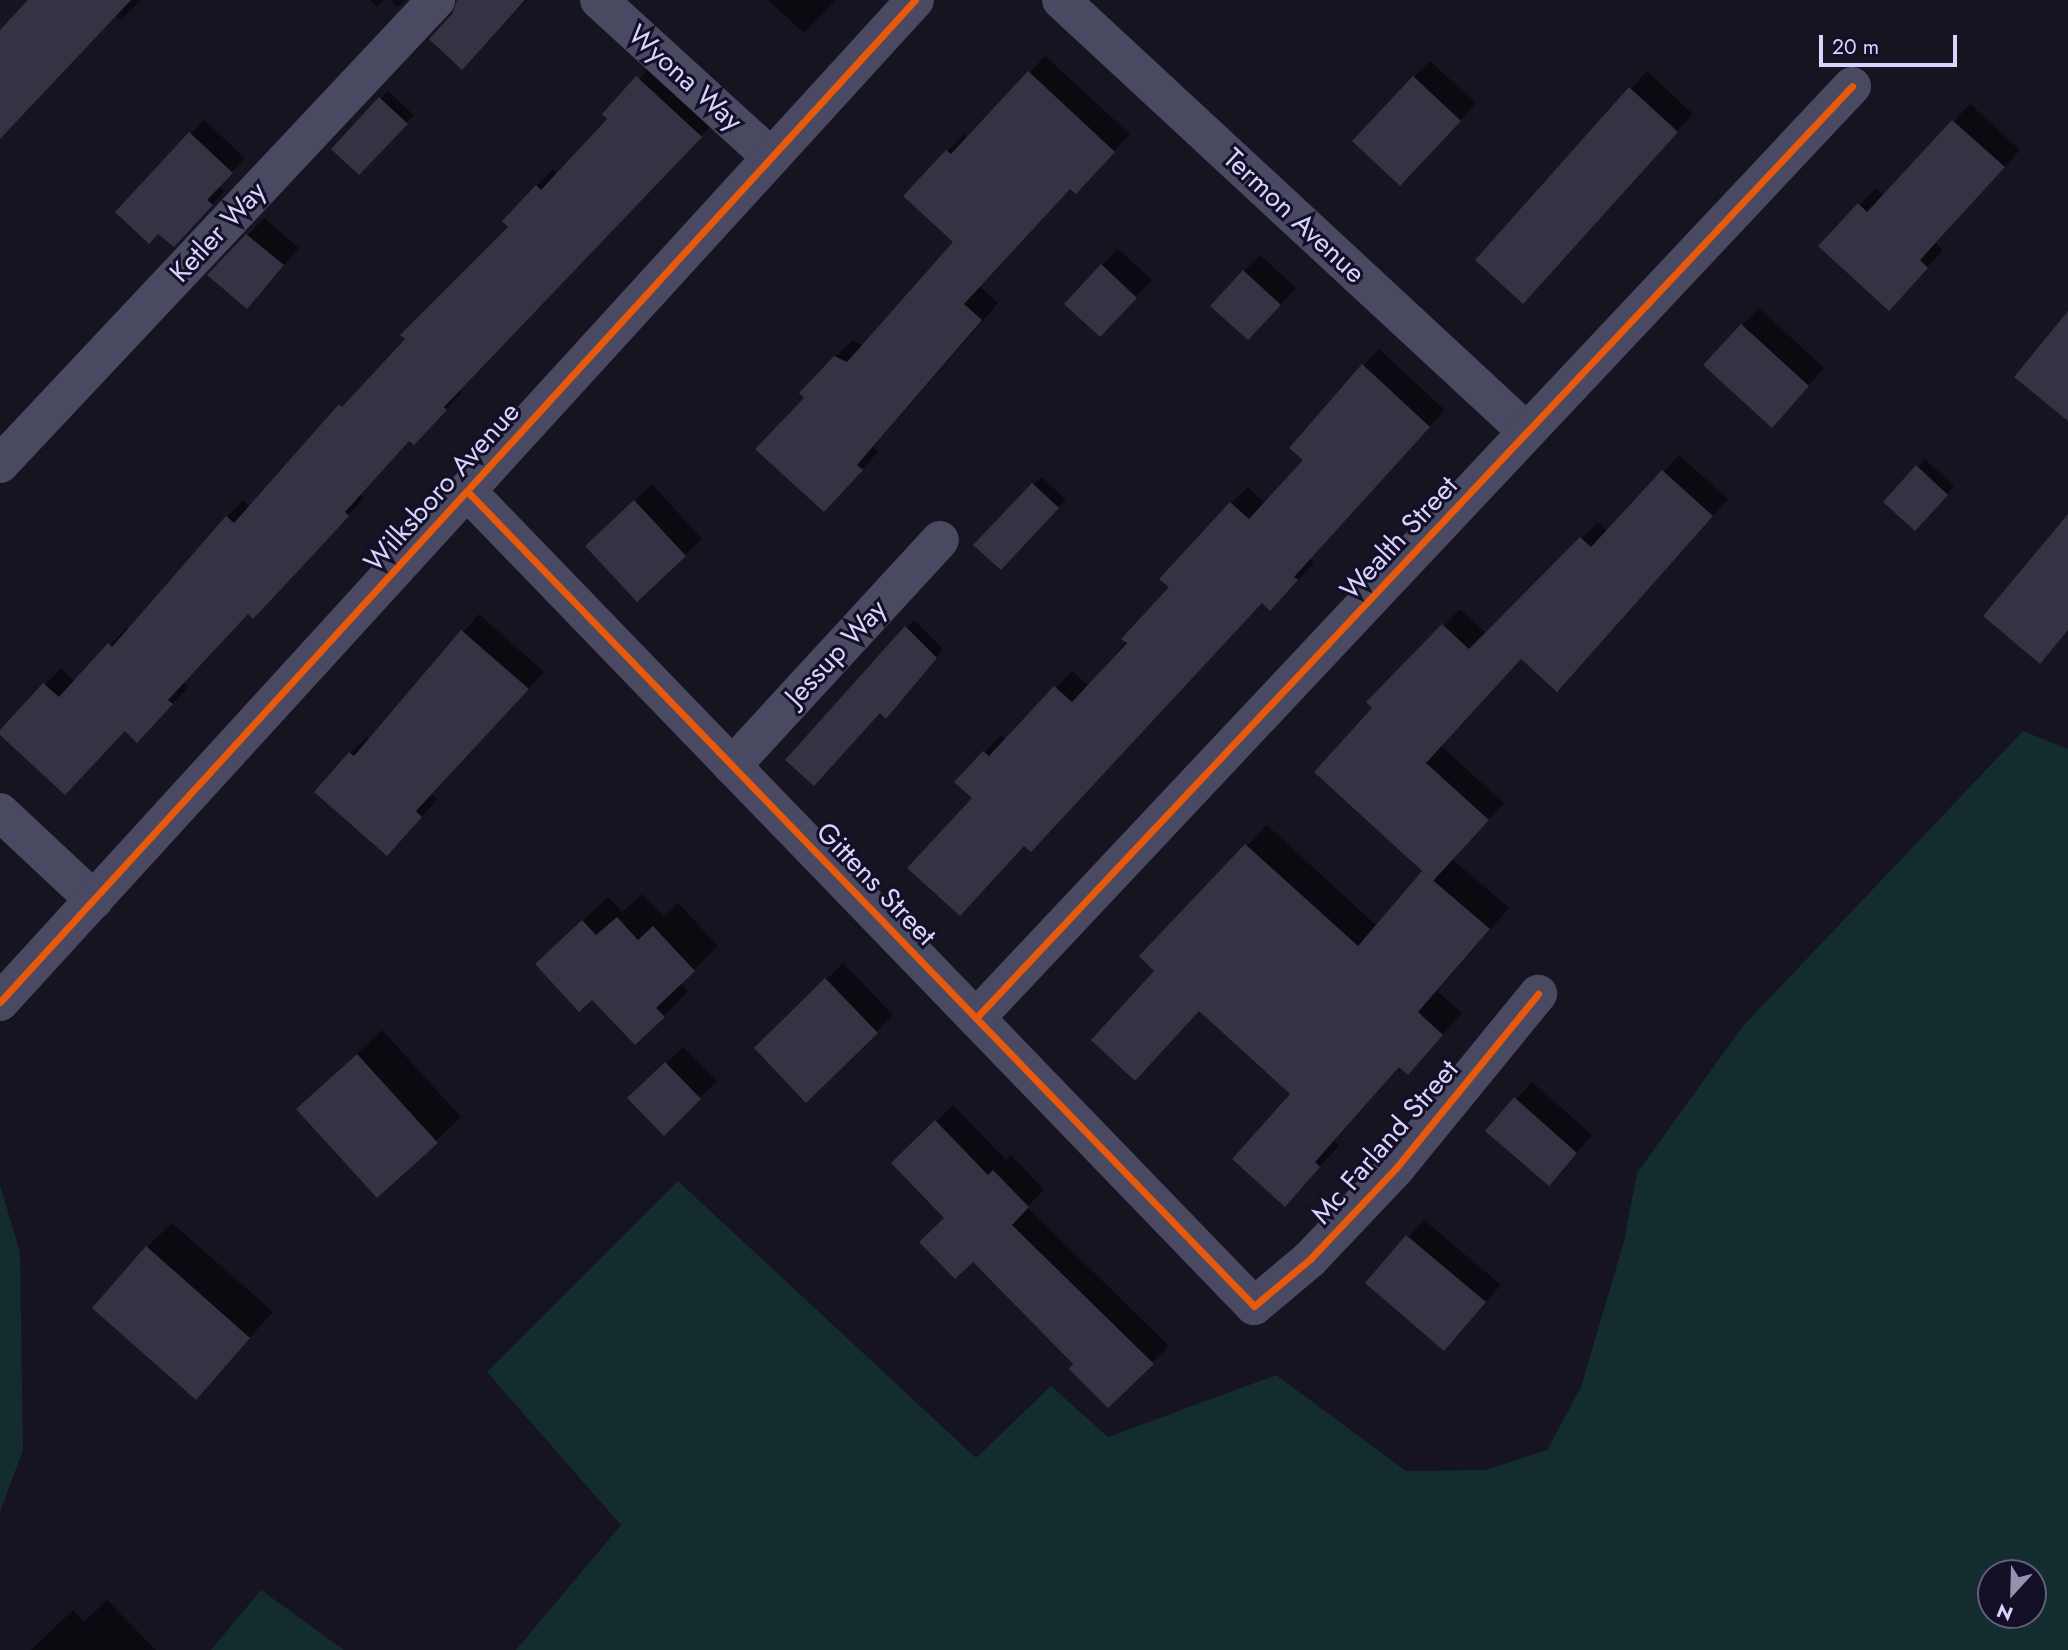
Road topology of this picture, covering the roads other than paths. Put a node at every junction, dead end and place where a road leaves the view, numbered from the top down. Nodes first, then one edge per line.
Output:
1 (436, 0) edge
2 (599, 0) edge
3 (915, 0) edge
4 (1061, 0) edge
5 (1852, 86) dead end
6 (771, 157) junction
7 (1527, 432) junction
8 (0, 464) edge
9 (467, 491) junction
10 (940, 540) dead end
11 (732, 766) junction
12 (0, 812) edge
13 (94, 900) junction
14 (1538, 994) dead end
15 (0, 1002) edge
16 (976, 1018) junction
17 (1254, 1306) joint

1 - 8 street, Ketler Way
2 - 6 street, Wyona Way
3 - 6 street, Wilksboro Avenue
4 - 7 street, Termon Avenue
5 - 7 street, Wealth Street
6 - 9 street, Wilksboro Avenue
7 - 16 street, Wealth Street
9 - 11 street, Gittens Street
9 - 13 street, Wilksboro Avenue
10 - 11 street, Jessup Way
11 - 16 street, Gittens Street
12 - 13 street
13 - 15 street, Wilksboro Avenue
14 - 17 street, Mc Farland Street
16 - 17 street, Gittens Street

